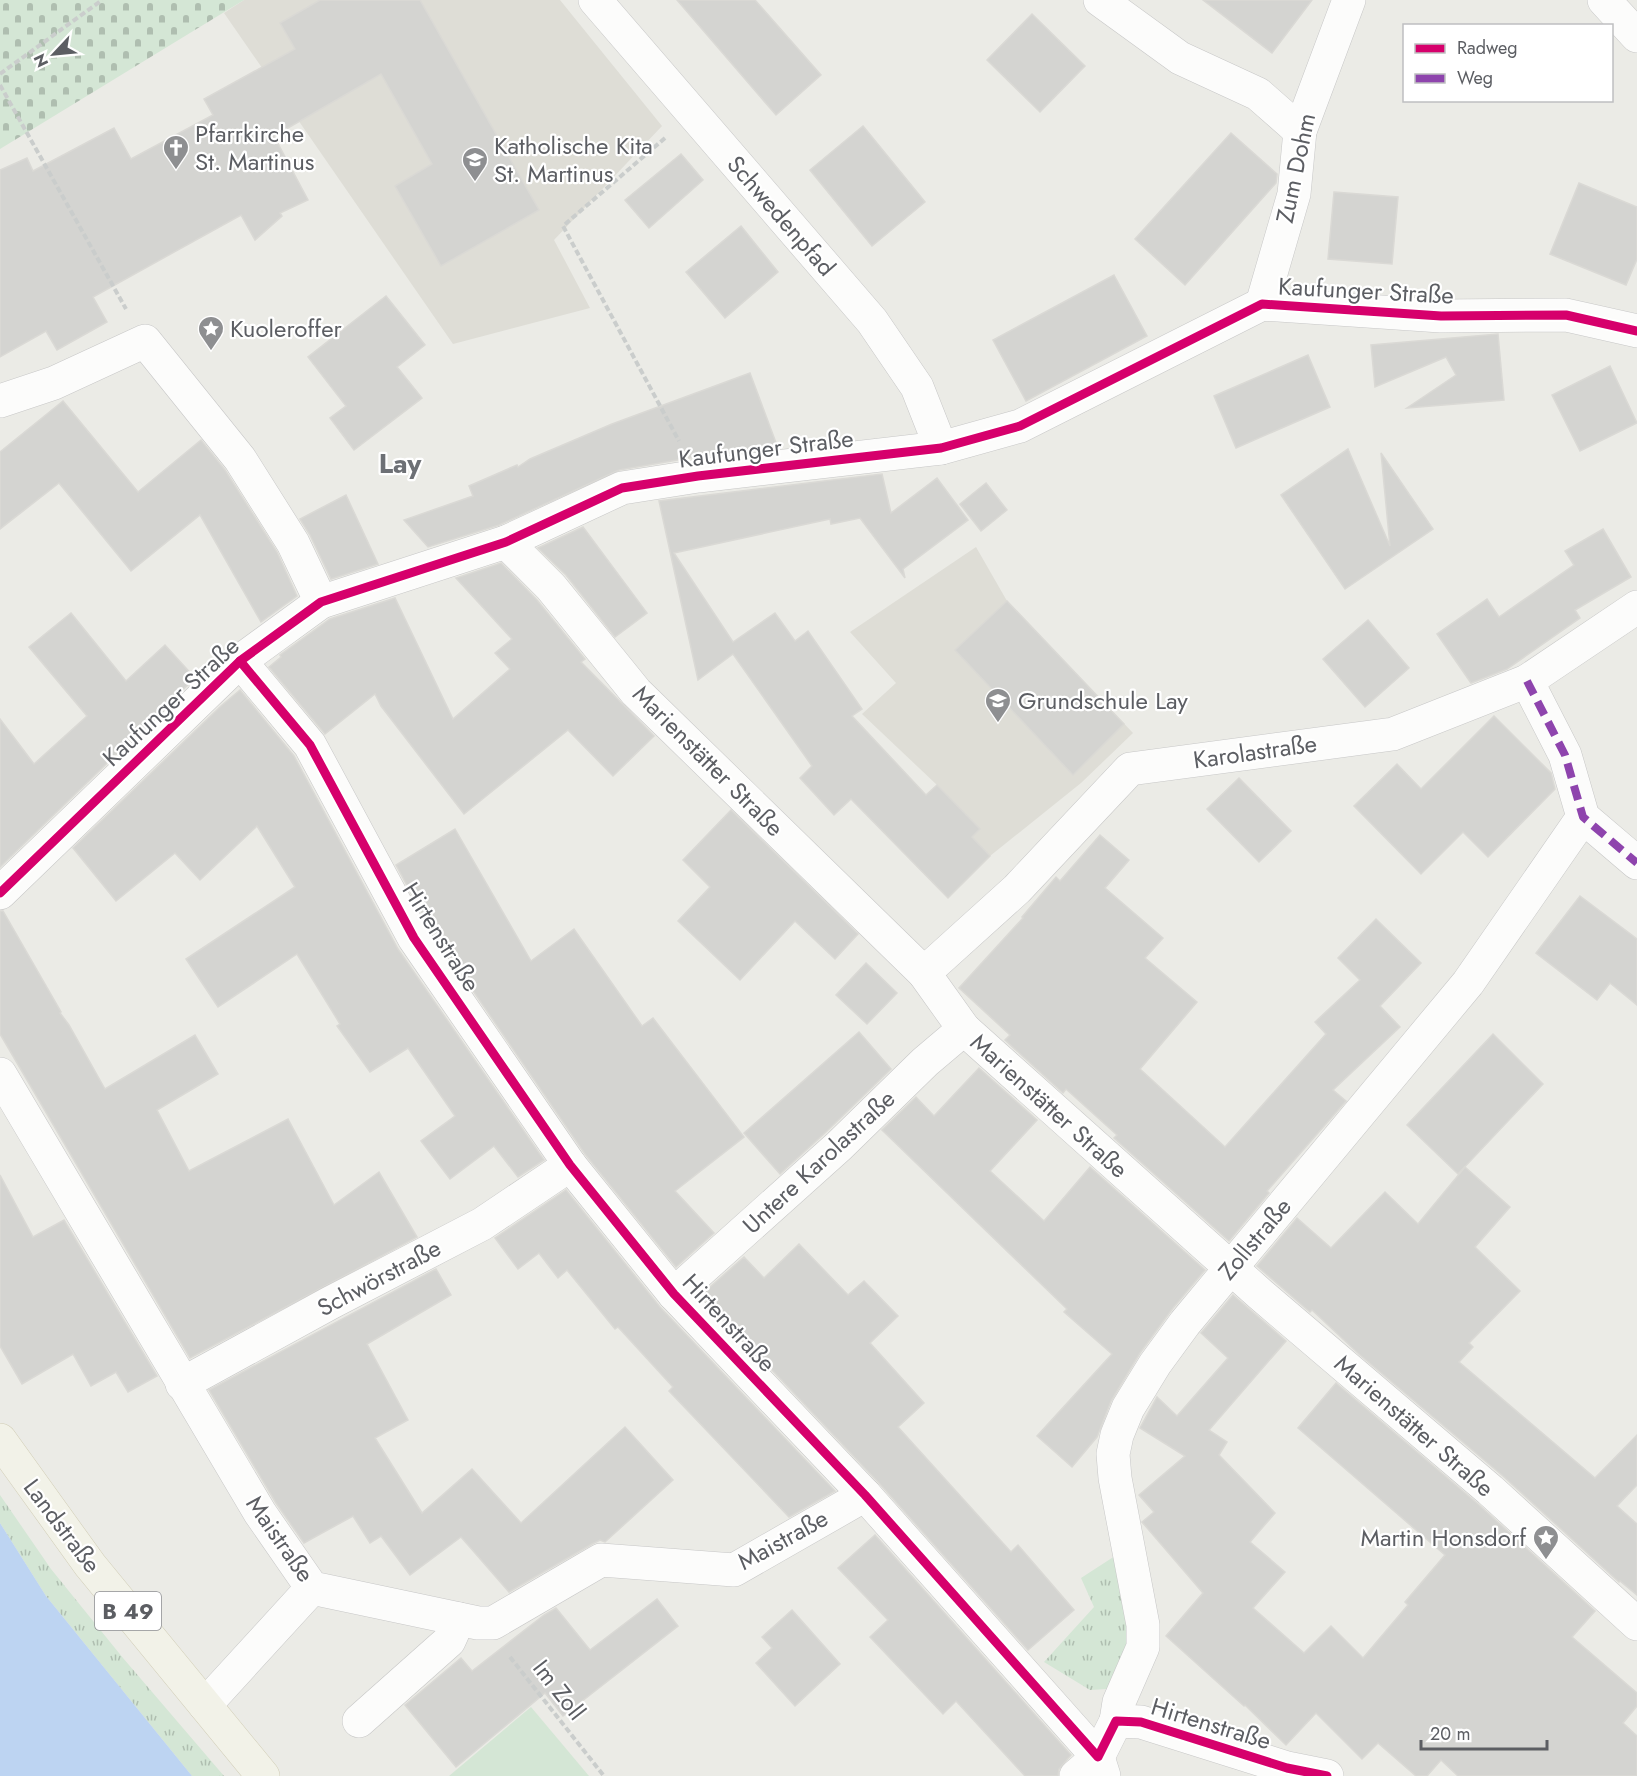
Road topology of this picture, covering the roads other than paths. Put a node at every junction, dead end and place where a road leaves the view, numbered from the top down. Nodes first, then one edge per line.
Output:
1 (595, 0) edge
2 (1100, 0) edge
3 (1349, 0) edge
4 (1604, 0) edge
5 (1637, 36) edge
6 (1300, 131) junction
7 (1262, 304) junction
8 (1637, 331) edge
9 (0, 401) edge
10 (941, 448) junction
11 (506, 542) junction
12 (321, 602) junction
13 (1637, 608) edge
14 (240, 661) junction
15 (1527, 681) junction
16 (1583, 817) junction
17 (1637, 863) edge
18 (0, 893) edge
19 (924, 973) junction
20 (964, 1029) junction
21 (0, 1074) edge
22 (570, 1165) junction
23 (1231, 1268) junction
24 (674, 1294) junction
25 (182, 1384) junction
26 (0, 1440) edge
27 (865, 1495) junction
28 (312, 1588) junction
29 (459, 1619) junction
30 (1637, 1624) edge
31 (205, 1706) junction
32 (358, 1721) dead end
33 (1116, 1721) junction
34 (1092, 1770) edge
35 (264, 1776) edge
36 (1327, 1776) edge

1 - 10 street, Schwedenpfad
2 - 6 street
3 - 6 street, Zum Dohm
4 - 5 street
6 - 7 street, Zum Dohm
7 - 8 street, Kaufunger Straße
7 - 10 street, Kaufunger Straße
9 - 12 street
10 - 11 street, Kaufunger Straße
11 - 12 street, Kaufunger Straße
11 - 19 street, Marienstätter Straße
12 - 14 street, Kaufunger Straße
13 - 15 street, Karolastraße
14 - 18 street, Kaufunger Straße
14 - 22 street, Hirtenstraße
15 - 16 street
15 - 19 street, Karolastraße
16 - 17 street
16 - 23 street, Zollstraße
19 - 20 street, Marienstätter Straße
20 - 23 street, Marienstätter Straße
20 - 24 street, Untere Karolastraße
21 - 25 street, Maistraße
22 - 24 street, Hirtenstraße
22 - 25 street, Schwörstraße
23 - 30 street, Marienstätter Straße
23 - 33 street, Zollstraße
24 - 27 street, Hirtenstraße
25 - 28 street, Maistraße
26 - 31 main road, Landstraße / B 49
27 - 29 street, Maistraße
27 - 34 street, Hirtenstraße
28 - 29 street, Maistraße
28 - 31 street
29 - 32 street
31 - 35 main road, Landstraße / B 49
33 - 34 street, Hirtenstraße
33 - 36 street, Hirtenstraße

